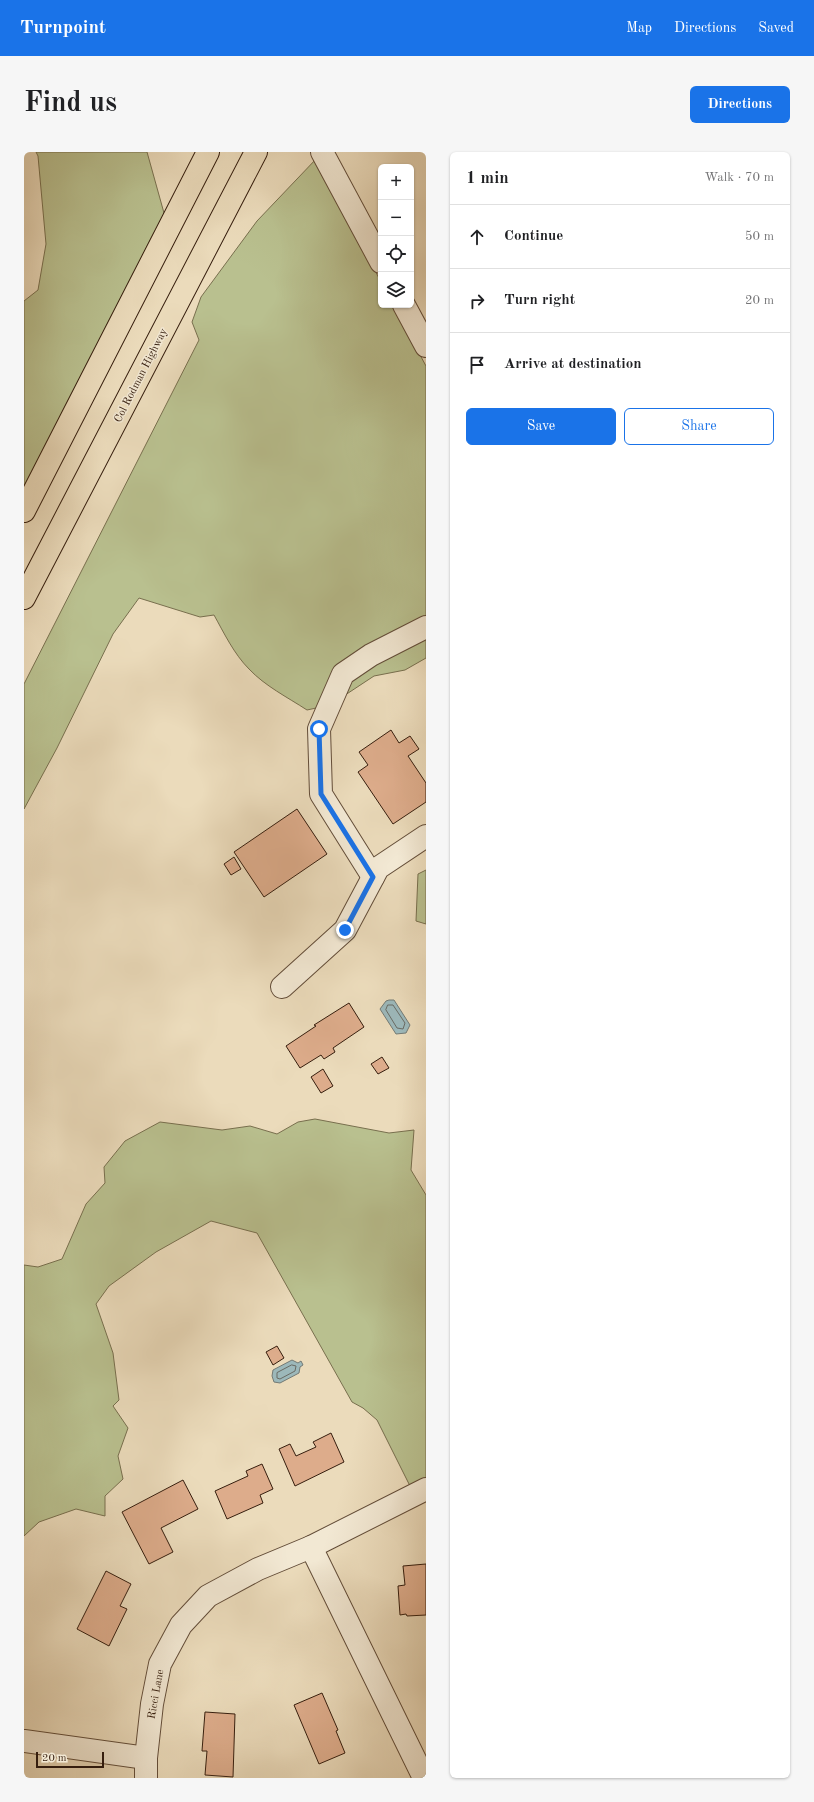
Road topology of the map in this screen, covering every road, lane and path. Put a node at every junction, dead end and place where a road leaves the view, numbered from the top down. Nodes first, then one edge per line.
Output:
1 (208, 152) edge
2 (256, 152) edge
3 (322, 152) edge
4 (378, 256) edge
5 (406, 308) edge
6 (426, 346) edge
7 (24, 511) edge
8 (24, 598) edge
9 (426, 627) edge
10 (426, 836) edge
11 (373, 877) junction
12 (282, 987) dead end
13 (426, 1489) edge
14 (311, 1547) junction
15 (24, 1741) edge
16 (146, 1768) edge
17 (424, 1778) edge

1 - 7 highway
2 - 8 highway, Col Rodman Highway
3 - 4 street
5 - 6 street
9 - 11 street
10 - 11 street
11 - 12 street
13 - 14 street, Ricci Lane
14 - 16 street, Ricci Lane
14 - 17 street
15 - 16 street

